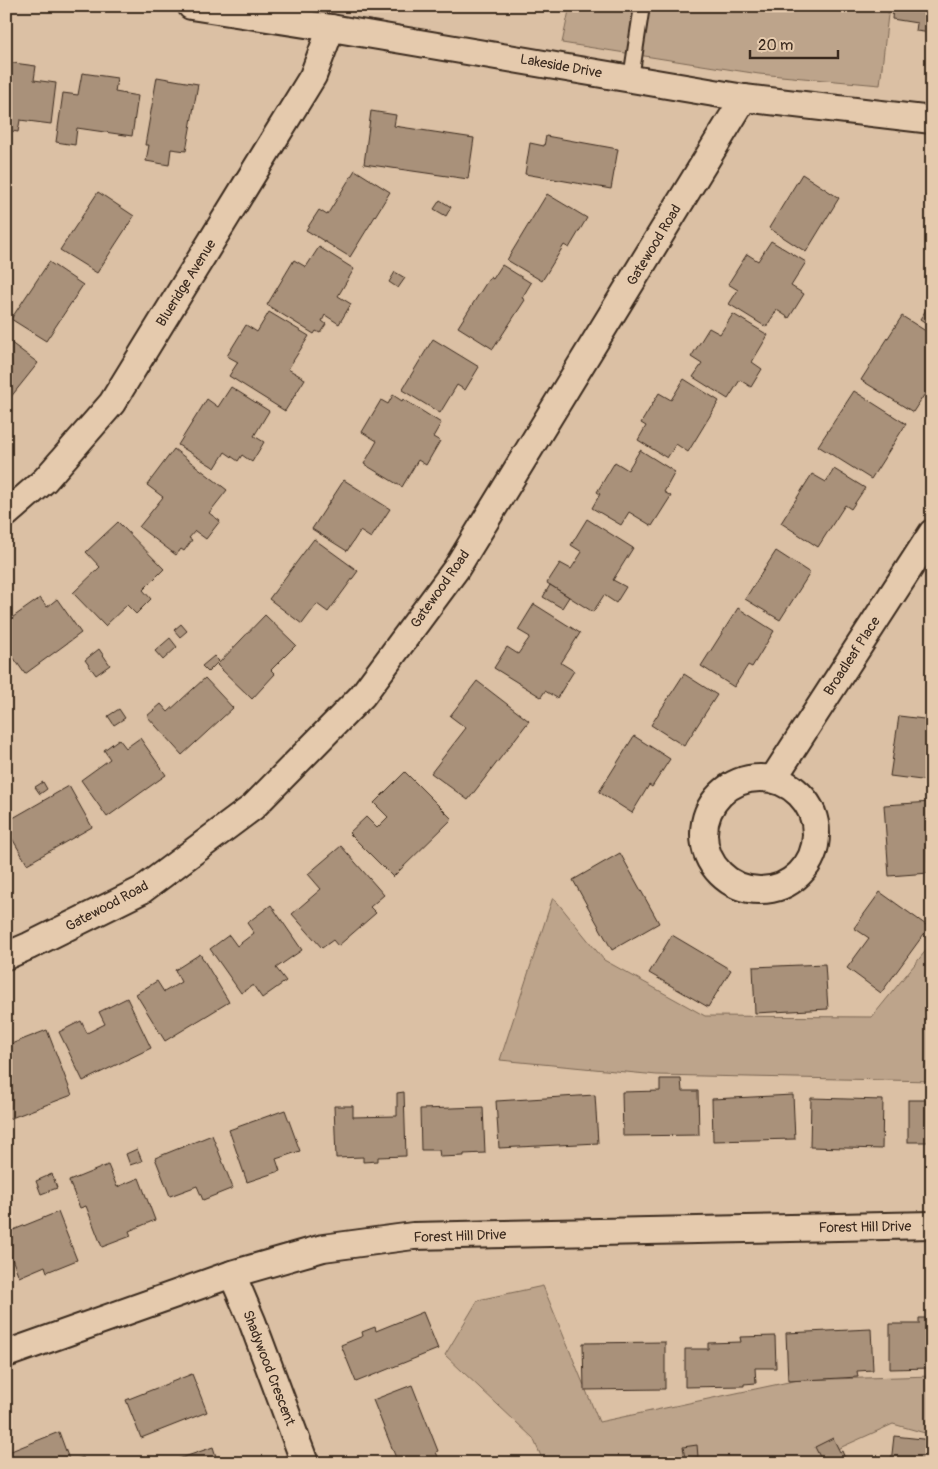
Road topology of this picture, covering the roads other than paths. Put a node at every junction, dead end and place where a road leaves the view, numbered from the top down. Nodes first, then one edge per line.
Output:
1 (191, 6) edge
2 (642, 6) edge
3 (331, 28) junction
4 (632, 78) junction
5 (744, 98) junction
6 (932, 120) edge
7 (6, 514) edge
8 (932, 533) edge
9 (773, 779) junction
10 (6, 956) edge
11 (932, 1225) edge
12 (232, 1274) junction
13 (6, 1354) edge
14 (305, 1463) edge

1 - 3 street, Lakeside Drive
2 - 4 lane
3 - 4 street, Lakeside Drive
3 - 7 street, Blueridge Avenue
4 - 5 street, Lakeside Drive
5 - 6 street, Lakeside Drive
5 - 10 street, Gatewood Road
8 - 9 street, Broadleaf Place
9 - 9 street
11 - 12 street, Forest Hill Drive
12 - 13 street, Forest Hill Drive
12 - 14 street, Shadywood Crescent

